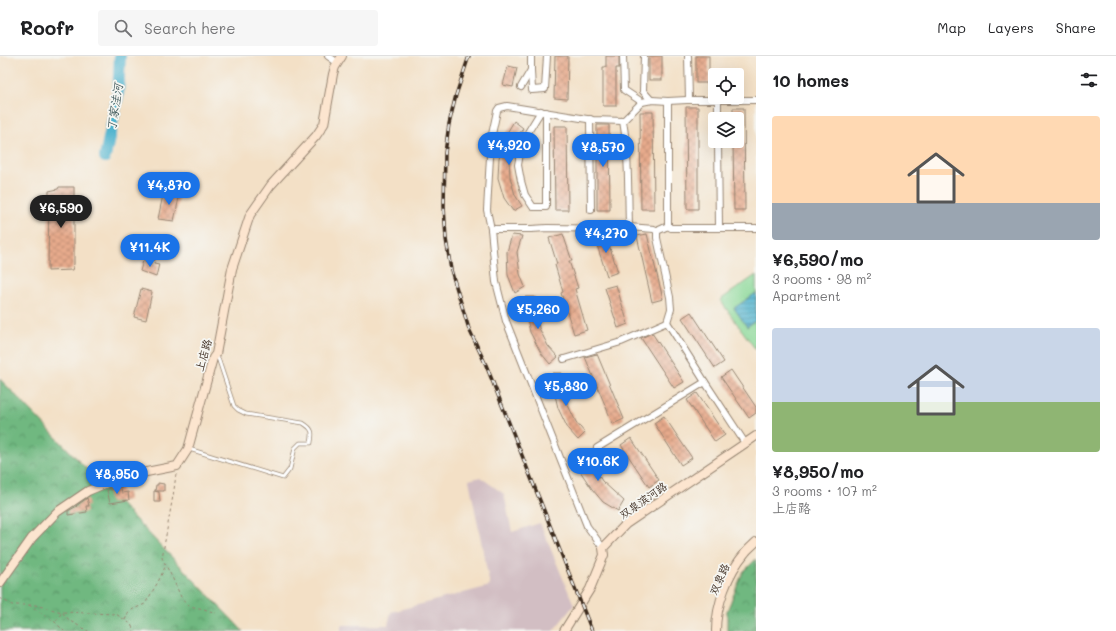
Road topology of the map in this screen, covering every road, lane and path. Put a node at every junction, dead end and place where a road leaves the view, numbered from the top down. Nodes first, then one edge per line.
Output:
1 (328, 56) edge
2 (531, 56) edge
3 (547, 56) edge
4 (623, 56) edge
5 (644, 56) edge
6 (688, 56) edge
7 (340, 59) edge
8 (531, 70) junction
9 (521, 87) dead end
10 (651, 100) junction
11 (689, 100) junction
12 (708, 100) edge
13 (744, 100) edge
14 (756, 100) edge
15 (668, 101) junction
16 (642, 102) junction
17 (543, 112) junction
18 (590, 119) junction
19 (623, 121) junction
20 (718, 148) edge
21 (591, 210) dead end
22 (668, 226) junction
23 (629, 227) junction
24 (719, 227) junction
25 (756, 228) edge
26 (491, 229) junction
27 (657, 231) junction
28 (667, 322) junction
29 (216, 354) junction
30 (564, 359) dead end
31 (705, 382) junction
32 (756, 436) edge
33 (745, 443) junction
34 (597, 448) dead end
35 (188, 449) junction
36 (177, 466) junction
37 (756, 542) edge
38 (603, 548) junction
39 (166, 565) junction
40 (0, 583) edge
41 (0, 598) edge
42 (29, 605) junction
43 (62, 612) junction
44 (216, 613) dead end
45 (125, 620) junction
46 (55, 622) junction
47 (64, 631) edge
48 (88, 631) edge
49 (134, 631) edge
50 (564, 631) edge
51 (716, 631) edge

1 - 7 street
2 - 8 street
3 - 8 street
4 - 16 street
5 - 10 street
6 - 11 street
7 - 29 street, 上店路
8 - 9 street
10 - 15 street
10 - 16 street
11 - 12 street
11 - 15 street
13 - 14 street
15 - 22 street
16 - 19 street
17 - 17 street
17 - 18 street
17 - 26 street
18 - 19 street
18 - 21 street
19 - 23 street
20 - 24 street
22 - 24 street
22 - 27 street
23 - 26 street
23 - 27 street
24 - 25 street
26 - 38 street
27 - 28 street
28 - 30 street
28 - 31 street
29 - 35 street, 上店路
29 - 35 lane
31 - 33 street
31 - 34 street
32 - 33 street, 双泉滨河路
33 - 38 street, 双泉滨河路
35 - 36 street, 上店路
36 - 39 path
36 - 40 street
37 - 51 street, 双泉路
38 - 50 street
39 - 44 path
39 - 45 path
41 - 42 path
42 - 43 path
42 - 46 path
43 - 45 path
43 - 46 path
43 - 48 path
45 - 49 path
46 - 47 path

